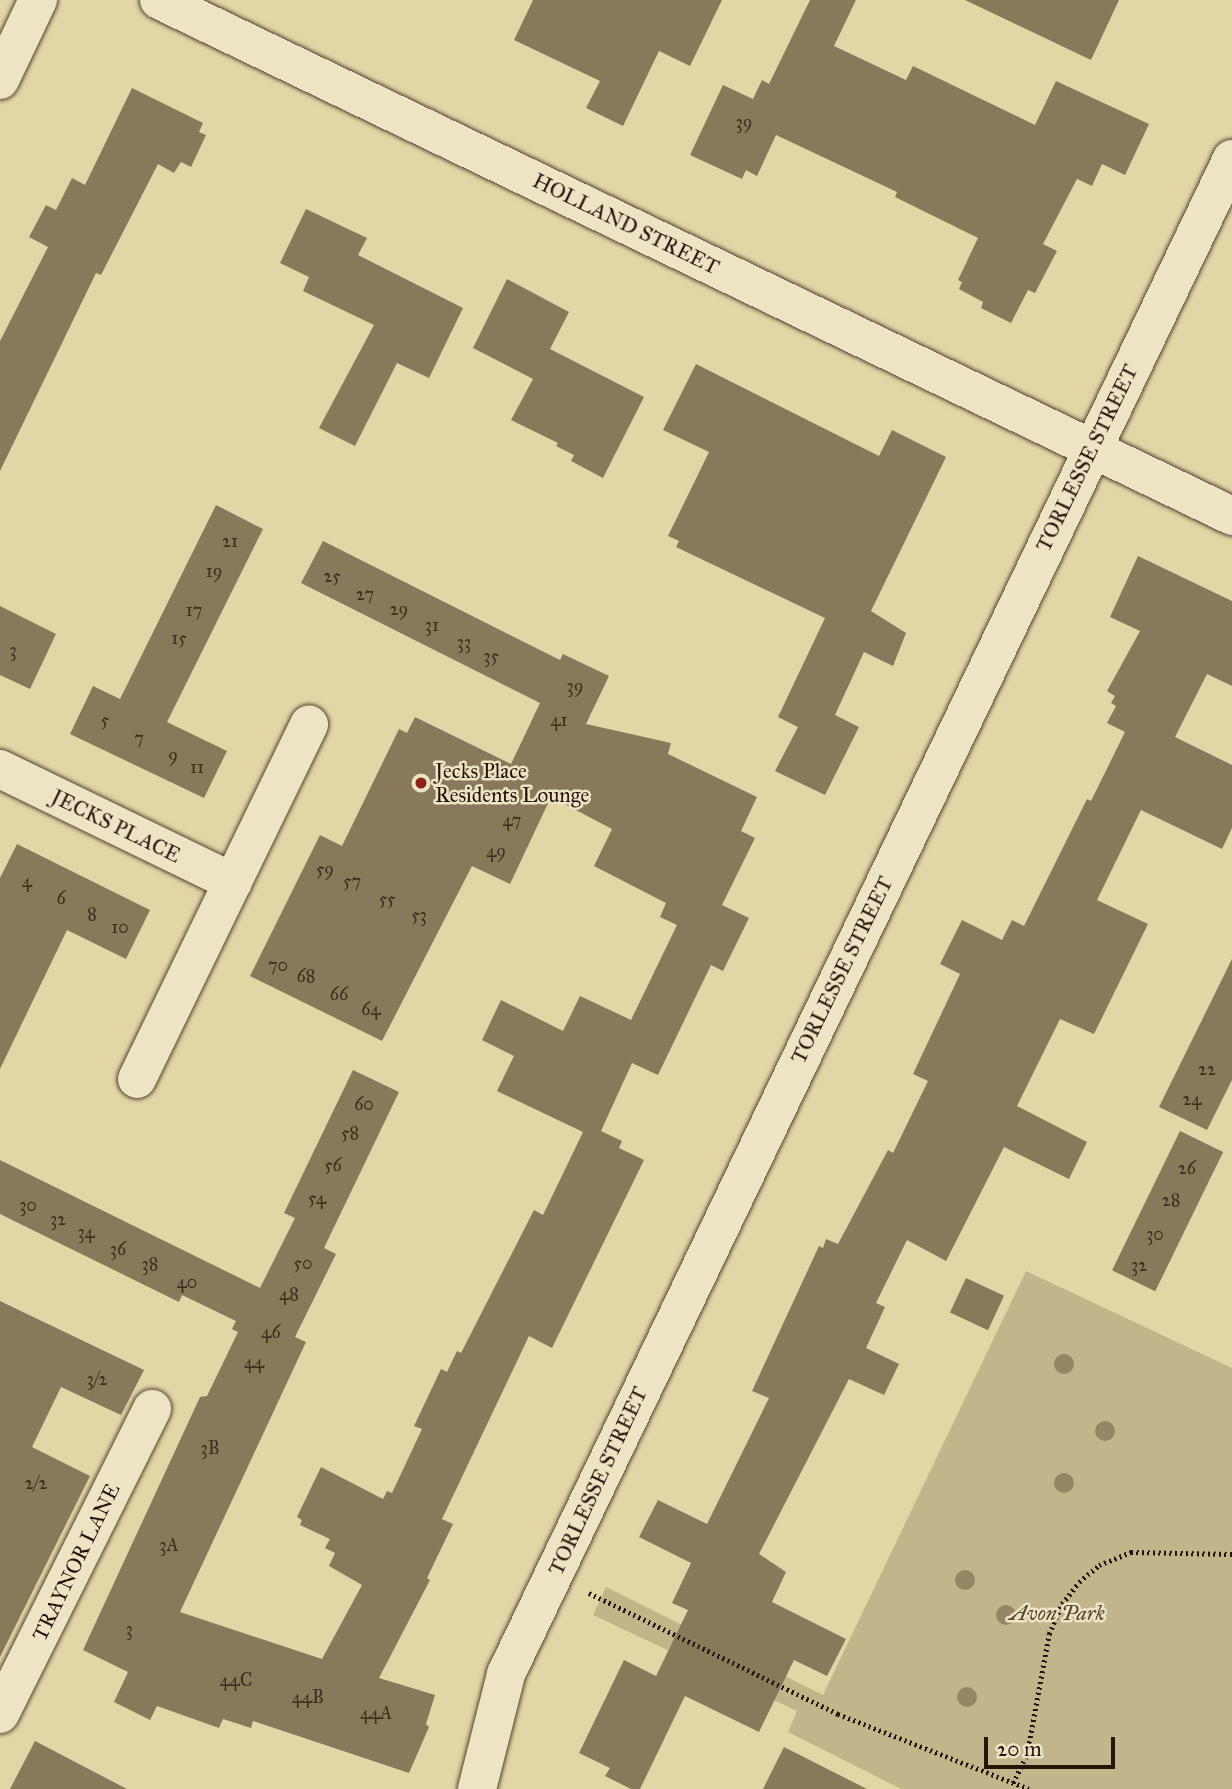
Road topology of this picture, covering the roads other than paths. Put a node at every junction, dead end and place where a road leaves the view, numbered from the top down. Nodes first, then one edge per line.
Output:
1 (38, 0) edge
2 (159, 0) edge
3 (0, 80) edge
4 (1232, 159) edge
5 (1091, 449) junction
6 (1232, 516) edge
7 (309, 724) dead end
8 (0, 769) edge
9 (233, 882) junction
10 (137, 1079) dead end
11 (152, 1409) dead end
12 (0, 1714) edge
13 (477, 1789) edge

1 - 3 street
2 - 5 street, HOLLAND STREET
4 - 5 street, TORLESSE STREET
5 - 6 street, HOLLAND STREET
5 - 13 street, TORLESSE STREET
7 - 9 street
8 - 9 street, JECKS PLACE
9 - 10 street
11 - 12 street, TRAYNOR LANE

